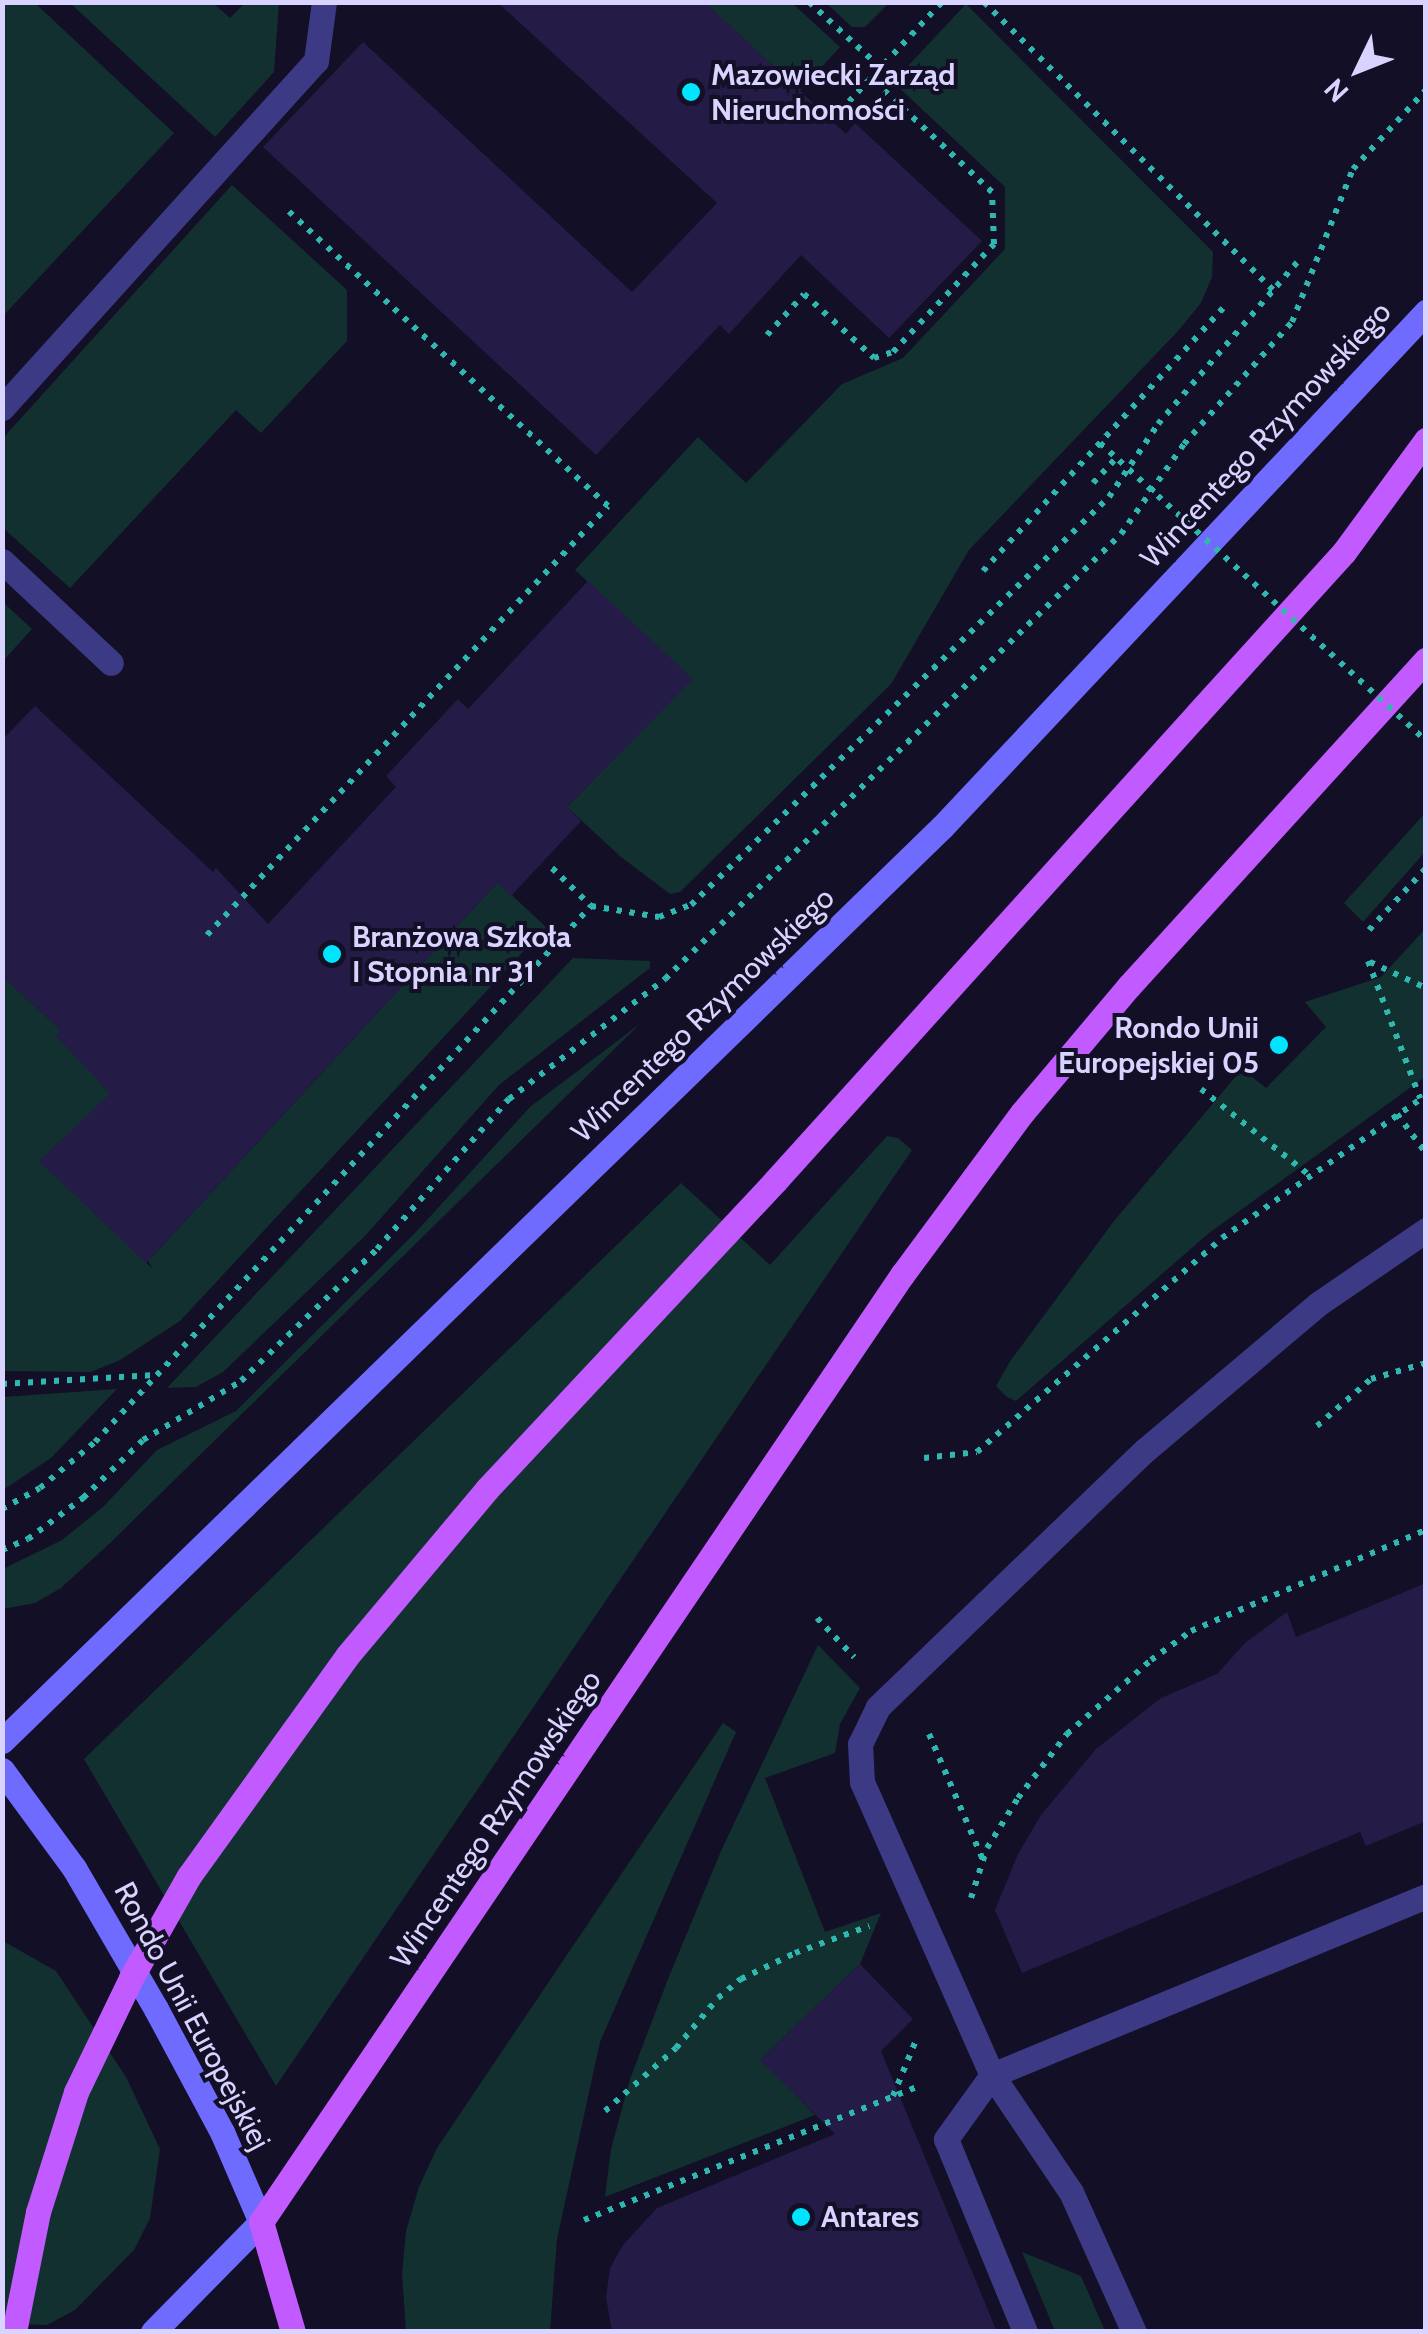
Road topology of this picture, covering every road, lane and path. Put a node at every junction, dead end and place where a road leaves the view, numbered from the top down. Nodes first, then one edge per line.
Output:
1 (324, 2) edge
2 (810, 2) edge
3 (942, 2) edge
4 (984, 2) edge
5 (880, 68) junction
6 (871, 78) junction
7 (1426, 90) edge
8 (840, 111) dead end
9 (287, 210) dead end
10 (1300, 259) dead end
11 (1274, 291) junction
12 (1223, 308) dead end
13 (1426, 312) edge
14 (767, 334) dead end
15 (2, 408) edge
16 (1426, 440) edge
17 (1100, 443) junction
18 (1116, 458) junction
19 (1093, 484) dead end
20 (2, 562) edge
21 (983, 570) dead end
22 (1426, 660) edge
23 (111, 663) dead end
24 (1426, 741) edge
25 (552, 868) dead end
26 (1426, 868) edge
27 (590, 906) junction
28 (1369, 930) dead end
29 (207, 935) dead end
30 (1426, 988) edge
31 (1201, 1089) dead end
32 (1422, 1096) edge
33 (1397, 1113) junction
34 (1426, 1153) edge
35 (1309, 1176) junction
36 (1426, 1230) edge
37 (1426, 1362) edge
38 (156, 1375) junction
39 (2, 1384) edge
40 (1317, 1426) dead end
41 (924, 1458) dead end
42 (2, 1509) edge
43 (1426, 1530) edge
44 (2, 1550) edge
45 (2, 1741) edge
46 (2, 1770) edge
47 (1426, 1896) edge
48 (919, 1909) junction
49 (947, 1973) junction
50 (989, 2067) junction
51 (893, 2096) junction
52 (605, 2111) dead end
53 (584, 2220) dead end
54 (261, 2222) junction
55 (14, 2332) edge
56 (153, 2332) edge
57 (293, 2332) edge
58 (1025, 2332) edge
59 (1134, 2332) edge

1 - 15 street
2 - 5 path
3 - 5 path
4 - 11 path
5 - 6 path
6 - 8 path
6 - 14 path
7 - 44 path
9 - 29 path
10 - 11 path
11 - 27 path
12 - 17 path
13 - 45 main road, Wincentego Rzymowskiego
16 - 55 main road, bridge
17 - 18 path, bridge
17 - 21 path
18 - 19 path
18 - 24 path, bridge
20 - 23 street
22 - 54 main road, Wincentego Rzymowskiego
25 - 27 path
26 - 28 path
27 - 38 path
30 - 32 path
31 - 35 path
32 - 33 path
33 - 34 path
33 - 35 path
35 - 41 path
36 - 48 street
37 - 40 path
38 - 39 path
38 - 42 path
43 - 49 path
46 - 54 main road, Rondo Unii Europejskiej
47 - 50 street
48 - 49 street
48 - 52 path
49 - 50 street
49 - 51 path
50 - 51 path
50 - 58 street
50 - 59 street
51 - 53 path
54 - 56 main road
54 - 57 main road

